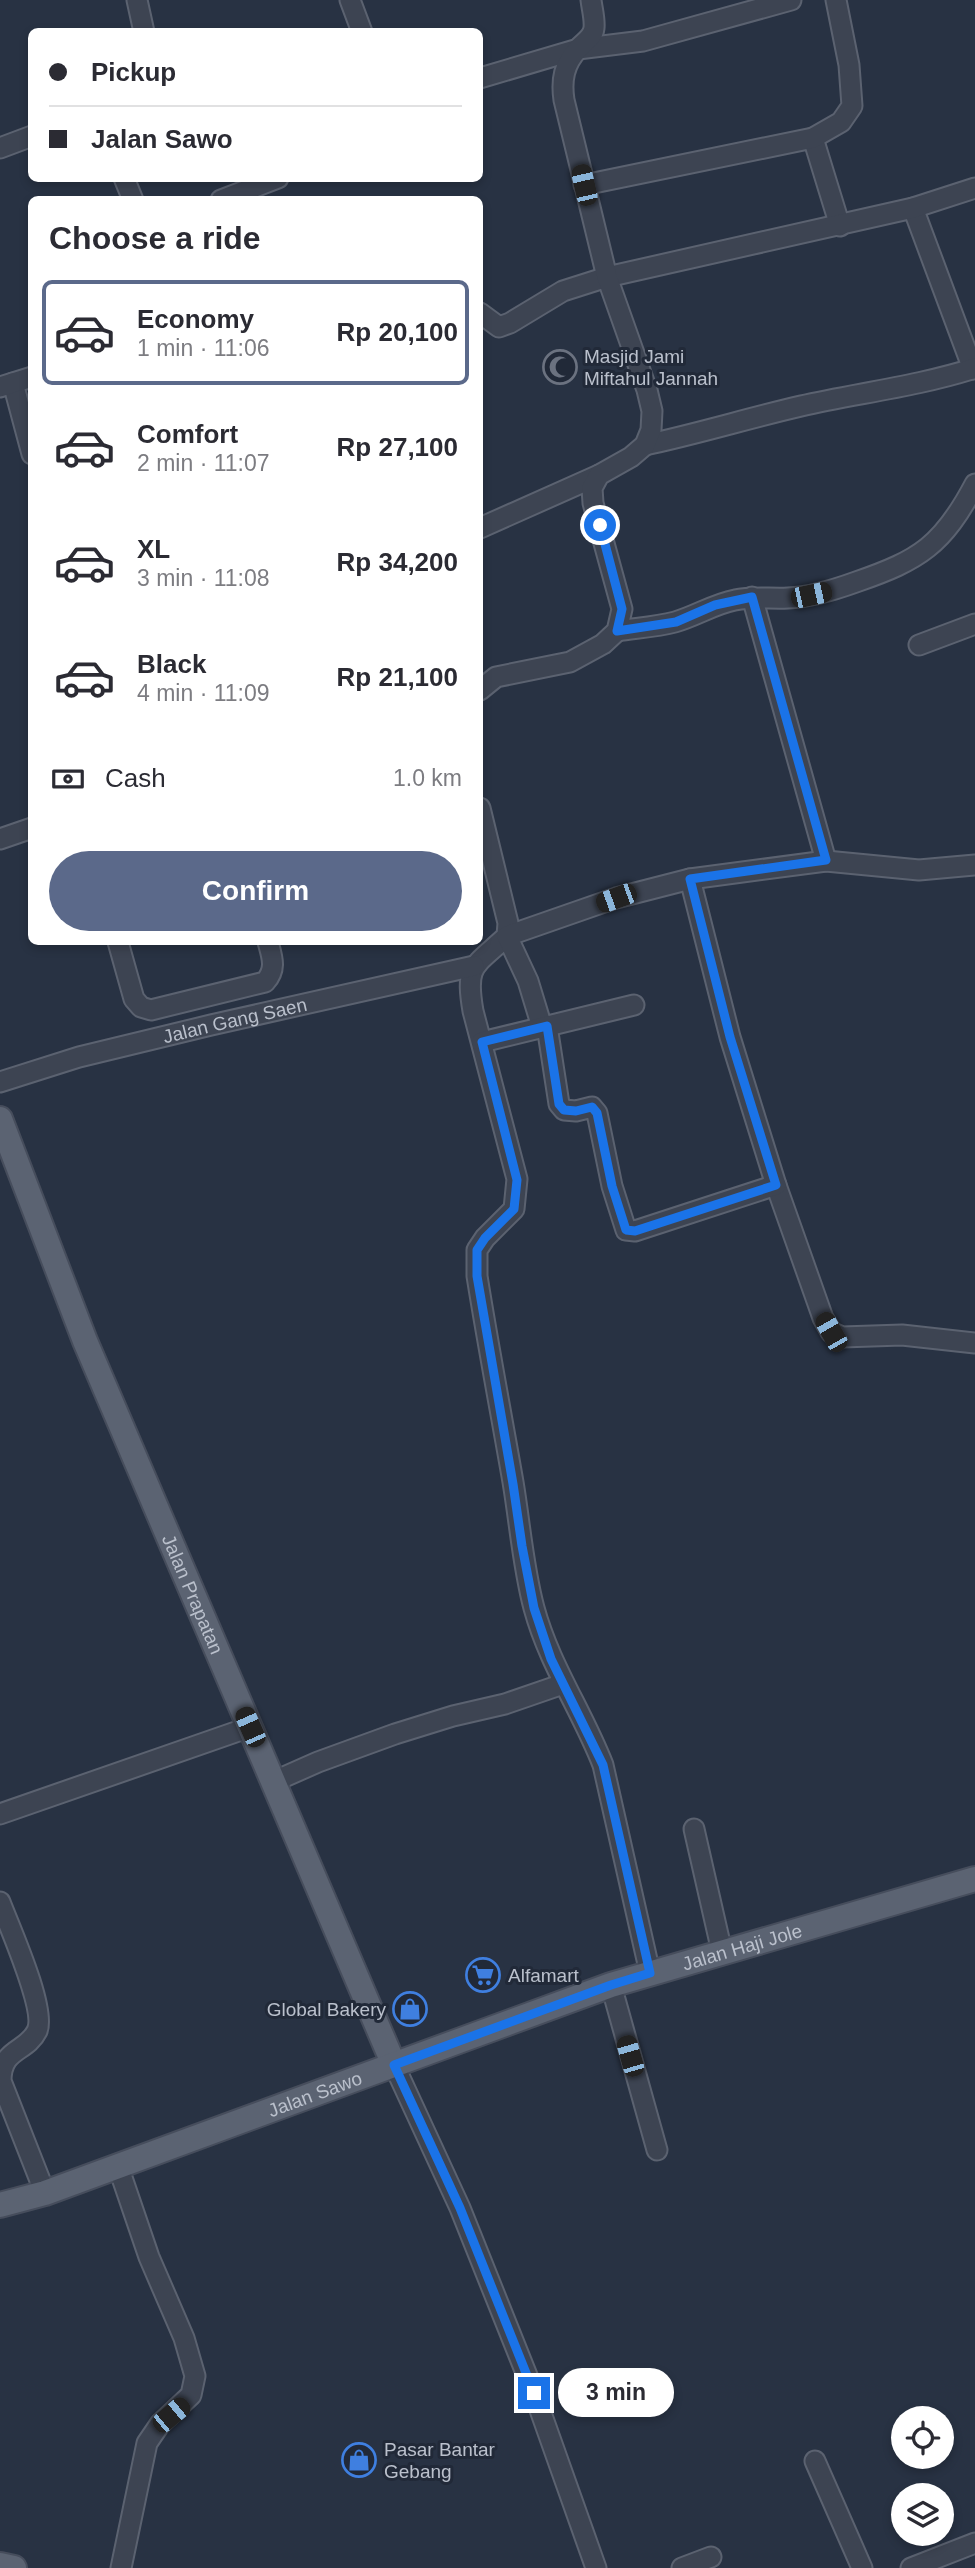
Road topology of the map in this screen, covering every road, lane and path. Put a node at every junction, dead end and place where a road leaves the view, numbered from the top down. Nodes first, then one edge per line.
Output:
1 (137, 0) edge
2 (350, 0) edge
3 (591, 0) edge
4 (791, 0) edge
5 (836, 0) edge
6 (143, 28) edge
7 (360, 28) edge
8 (578, 49) junction
9 (483, 77) edge
10 (28, 138) edge
11 (813, 138) junction
12 (0, 148) edge
13 (268, 182) edge
14 (584, 185) junction
15 (975, 188) edge
16 (231, 196) edge
17 (913, 208) junction
18 (840, 226) junction
19 (607, 277) junction
20 (483, 315) edge
21 (974, 369) edge
22 (15, 382) edge
23 (28, 437) edge
24 (645, 445) junction
25 (599, 475) junction
26 (975, 484) edge
27 (483, 527) edge
28 (752, 597) junction
29 (975, 624) edge
30 (617, 631) junction
31 (919, 645) dead end
32 (483, 686) edge
33 (483, 820) edge
34 (28, 829) edge
35 (0, 839) edge
36 (826, 860) junction
37 (975, 865) edge
38 (690, 879) junction
39 (507, 936) junction
40 (119, 945) edge
41 (269, 945) edge
42 (474, 966) junction
43 (634, 1004) dead end
44 (545, 1027) junction
45 (482, 1042) junction
46 (0, 1082) edge
47 (0, 1119) edge
48 (776, 1185) junction
49 (975, 1343) edge
50 (563, 1684) junction
51 (250, 1727) junction
52 (275, 1781) junction
53 (0, 1814) edge
54 (694, 1829) dead end
55 (975, 1880) edge
56 (0, 1902) edge
57 (722, 1952) junction
58 (650, 1973) junction
59 (611, 1985) junction
60 (394, 2065) junction
61 (657, 2150) dead end
62 (118, 2166) junction
63 (45, 2193) junction
64 (0, 2205) edge
65 (815, 2461) dead end
66 (975, 2543) edge
67 (711, 2557) dead end
68 (0, 2565) edge
69 (14, 2568) edge
70 (121, 2568) edge
71 (596, 2568) edge
72 (682, 2568) edge
73 (862, 2568) edge
74 (911, 2568) edge

1 - 6 street
2 - 7 street
3 - 8 street
4 - 8 street
5 - 11 street
8 - 9 street
8 - 14 street
10 - 12 street
11 - 14 street
11 - 18 street
13 - 16 street
14 - 19 street
15 - 17 street
17 - 18 street
17 - 21 street
18 - 19 street
19 - 20 street
19 - 24 street
21 - 24 street
22 - 23 street
24 - 25 street
25 - 27 street
25 - 30 street
26 - 28 street
28 - 30 street
28 - 36 street
29 - 31 street
30 - 32 street
33 - 39 street
34 - 35 street
36 - 37 street
36 - 38 street
38 - 39 street
38 - 48 street
39 - 42 street
39 - 44 street
40 - 41 street
42 - 45 street
42 - 46 street, Jalan Gang Saen
43 - 44 street
44 - 45 street
44 - 48 street
45 - 50 street
47 - 51 main road, Jalan Prapatan
48 - 49 street
50 - 52 street
50 - 58 street
51 - 52 main road, Jalan Prapatan
51 - 53 street
52 - 60 main road, Jalan Prapatan
54 - 57 street
55 - 57 main road, Jalan Haji Jole
56 - 63 street
57 - 58 main road, Jalan Haji Jole
58 - 59 main road, Jalan Haji Jole
59 - 60 main road, Jalan Haji Jole
59 - 61 street
60 - 62 main road, Jalan Sawo
60 - 71 street
62 - 63 main road, Jalan Sawo
62 - 70 street
63 - 64 main road, Jalan Sawo
65 - 73 street
66 - 74 street
67 - 72 street
68 - 69 main road

